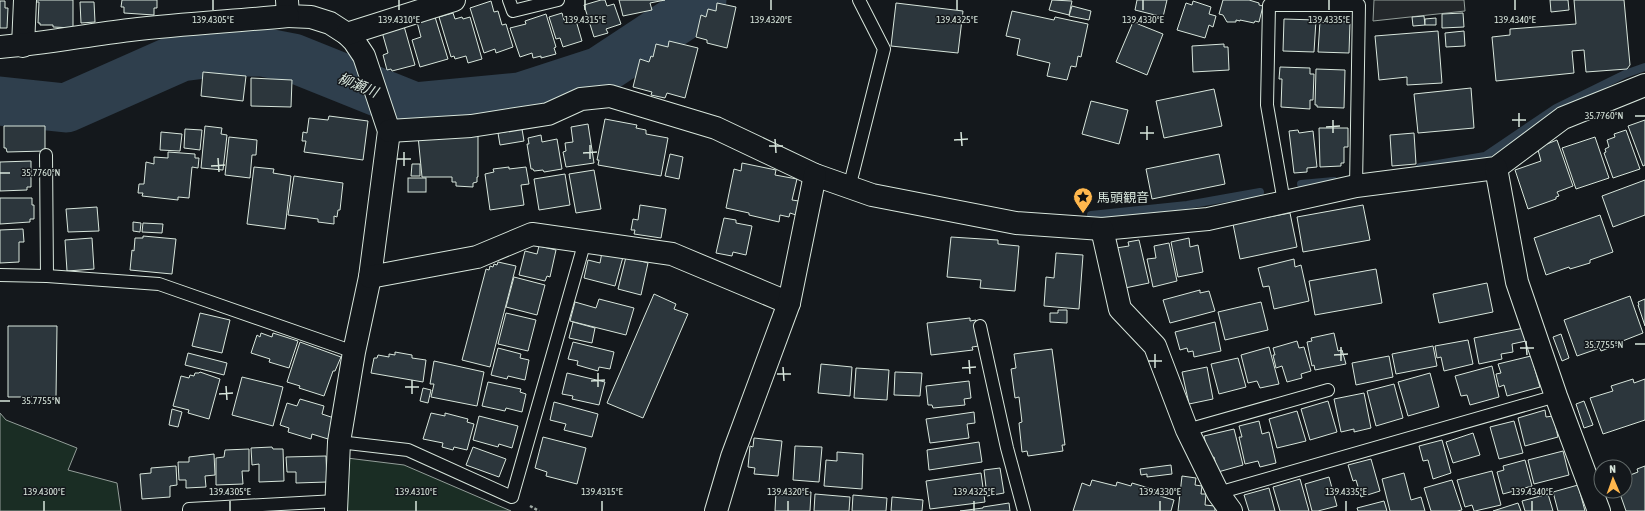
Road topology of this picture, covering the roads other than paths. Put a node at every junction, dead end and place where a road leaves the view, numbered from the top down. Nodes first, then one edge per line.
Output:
1 (25, 0) edge
2 (454, 0) edge
3 (509, 0) edge
4 (558, 0) edge
5 (859, 0) edge
6 (287, 8) edge
7 (347, 34) junction
8 (23, 46) junction
9 (0, 48) edge
10 (1645, 85) edge
11 (386, 123) junction
12 (46, 156) dead end
13 (1496, 168) junction
14 (815, 175) junction
15 (1356, 186) junction
16 (849, 188) junction
17 (1284, 202) junction
18 (1102, 229) junction
19 (585, 241) junction
20 (0, 275) edge
21 (47, 276) junction
22 (370, 276) junction
23 (789, 303) junction
24 (980, 326) dead end
25 (354, 352) junction
26 (1328, 390) dead end
27 (1556, 396) junction
28 (1187, 430) junction
29 (339, 442) junction
30 (1218, 492) junction
31 (336, 506) edge
32 (189, 511) edge
33 (716, 511) edge
34 (1024, 511) edge
35 (1231, 511) edge
36 (1599, 511) edge

1 - 8 street
2 - 7 street
3 - 4 lane
5 - 16 lane
6 - 7 street
6 - 8 street
7 - 11 street
8 - 9 street
10 - 13 street
11 - 14 street
11 - 22 street
12 - 21 lane
13 - 15 street
13 - 27 street
14 - 16 street
14 - 23 street
15 - 17 street
15 - 17 lane
16 - 18 street
17 - 18 street
18 - 28 street
19 - 22 street
19 - 23 street
19 - 29 lane
20 - 21 lane
21 - 25 lane
22 - 25 street
23 - 33 street
24 - 34 lane
25 - 29 street
26 - 28 lane
27 - 30 lane
27 - 36 street
28 - 30 street
29 - 31 street
30 - 35 street
31 - 32 lane

